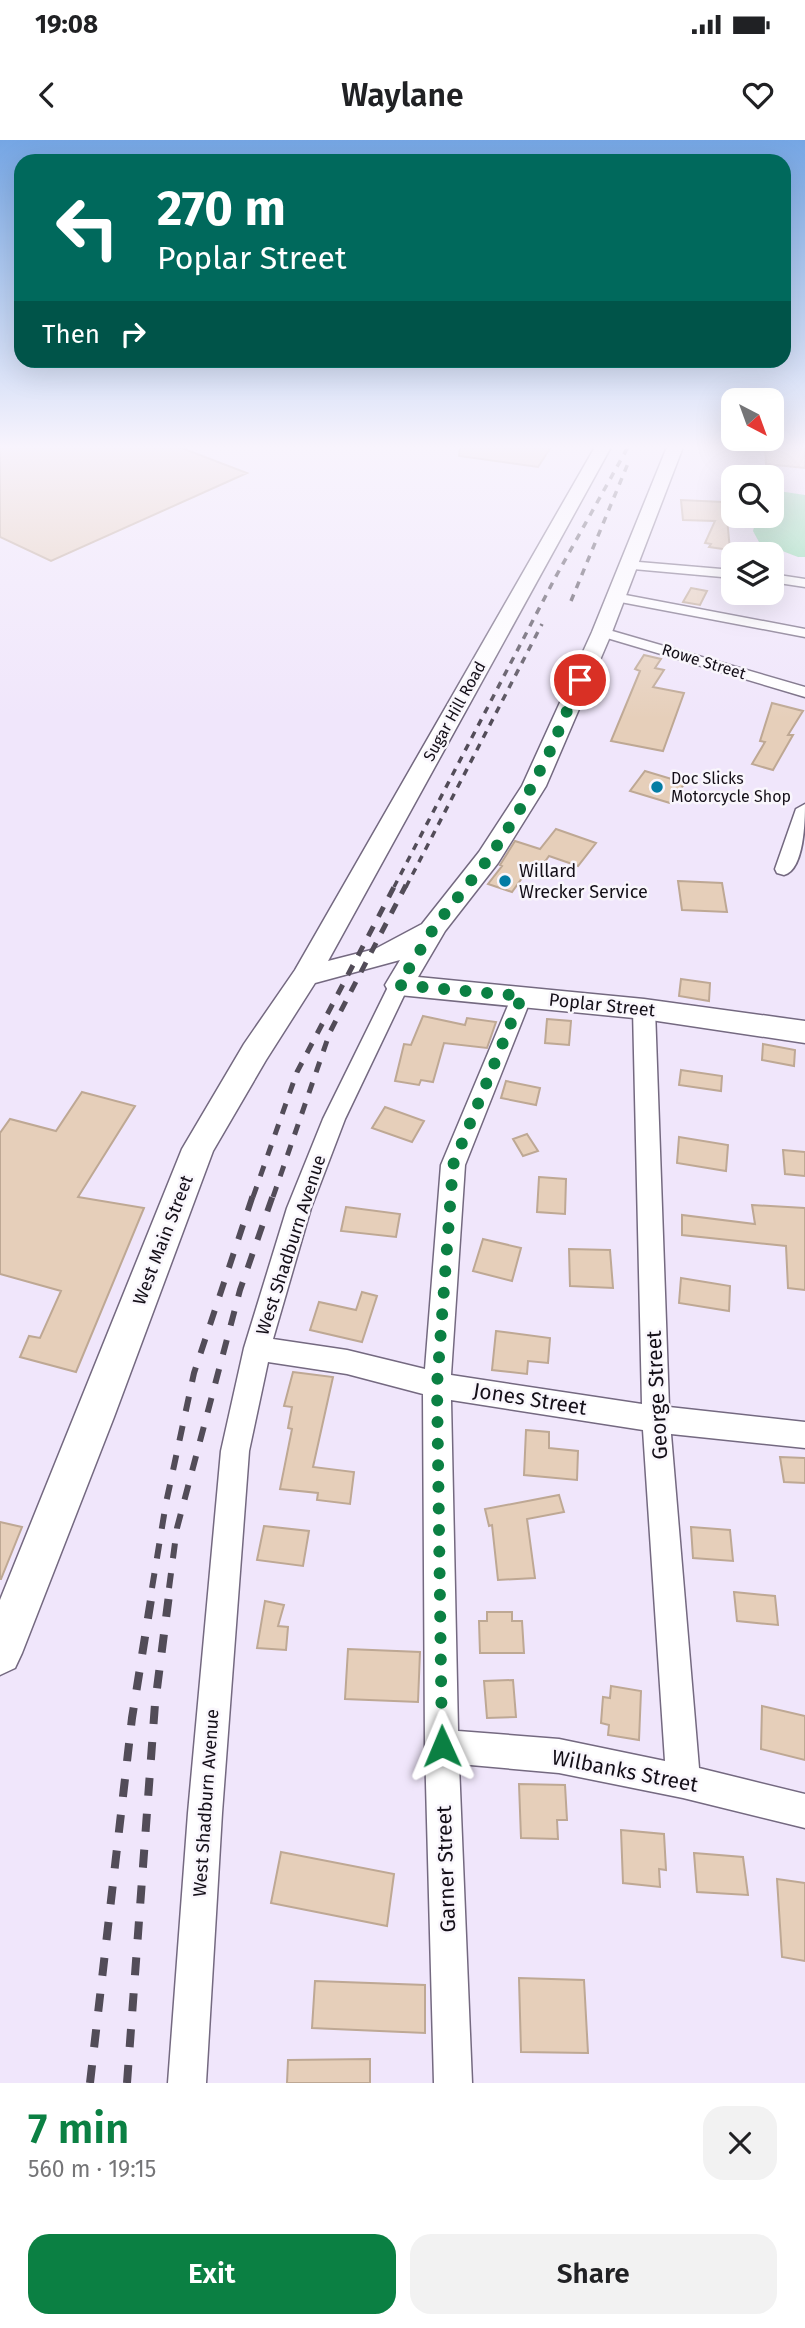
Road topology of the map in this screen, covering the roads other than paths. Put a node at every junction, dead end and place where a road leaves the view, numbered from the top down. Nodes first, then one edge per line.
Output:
1 (552, 538) edge
2 (638, 538) edge
3 (627, 565) junction
4 (721, 572) edge
5 (784, 580) edge
6 (805, 583) edge
7 (615, 597) junction
8 (603, 628) junction
9 (805, 633) edge
10 (805, 679) edge
11 (805, 692) edge
12 (805, 809) edge
13 (784, 869) dead end
14 (435, 926) junction
15 (306, 975) junction
16 (399, 985) junction
17 (522, 996) junction
18 (644, 1009) junction
19 (805, 1032) edge
20 (257, 1348) junction
21 (437, 1385) junction
22 (656, 1419) junction
23 (805, 1434) edge
24 (12, 1589) edge
25 (0, 1653) edge
26 (442, 1746) junction
27 (683, 1781) junction
28 (805, 1811) edge
29 (187, 2083) edge
30 (453, 2083) edge

1 - 15 street, Sugar Hill Road
2 - 3 street, West Shadburn Avenue
3 - 4 street
3 - 7 street, West Shadburn Avenue
5 - 6 street
7 - 8 street, West Shadburn Avenue
7 - 9 street
8 - 10 street
8 - 11 street, Rowe Street
8 - 14 street, West Shadburn Avenue
12 - 13 street
14 - 15 street
14 - 16 street, West Shadburn Avenue
15 - 24 street, West Main Street
16 - 17 street, Poplar Street
16 - 20 street, West Shadburn Avenue
17 - 18 street, Poplar Street
17 - 21 street, Garner Street
18 - 19 street, Poplar Street
18 - 22 street, George Street
20 - 21 street, Jones Street
20 - 29 street, West Shadburn Avenue
21 - 22 street, Jones Street
21 - 26 street, Garner Street
22 - 23 street, Jones Street
22 - 27 street, George Street
24 - 25 street, West Main Street
26 - 27 street, Wilbanks Street
26 - 30 street, Garner Street
27 - 28 street, Wilbanks Street

